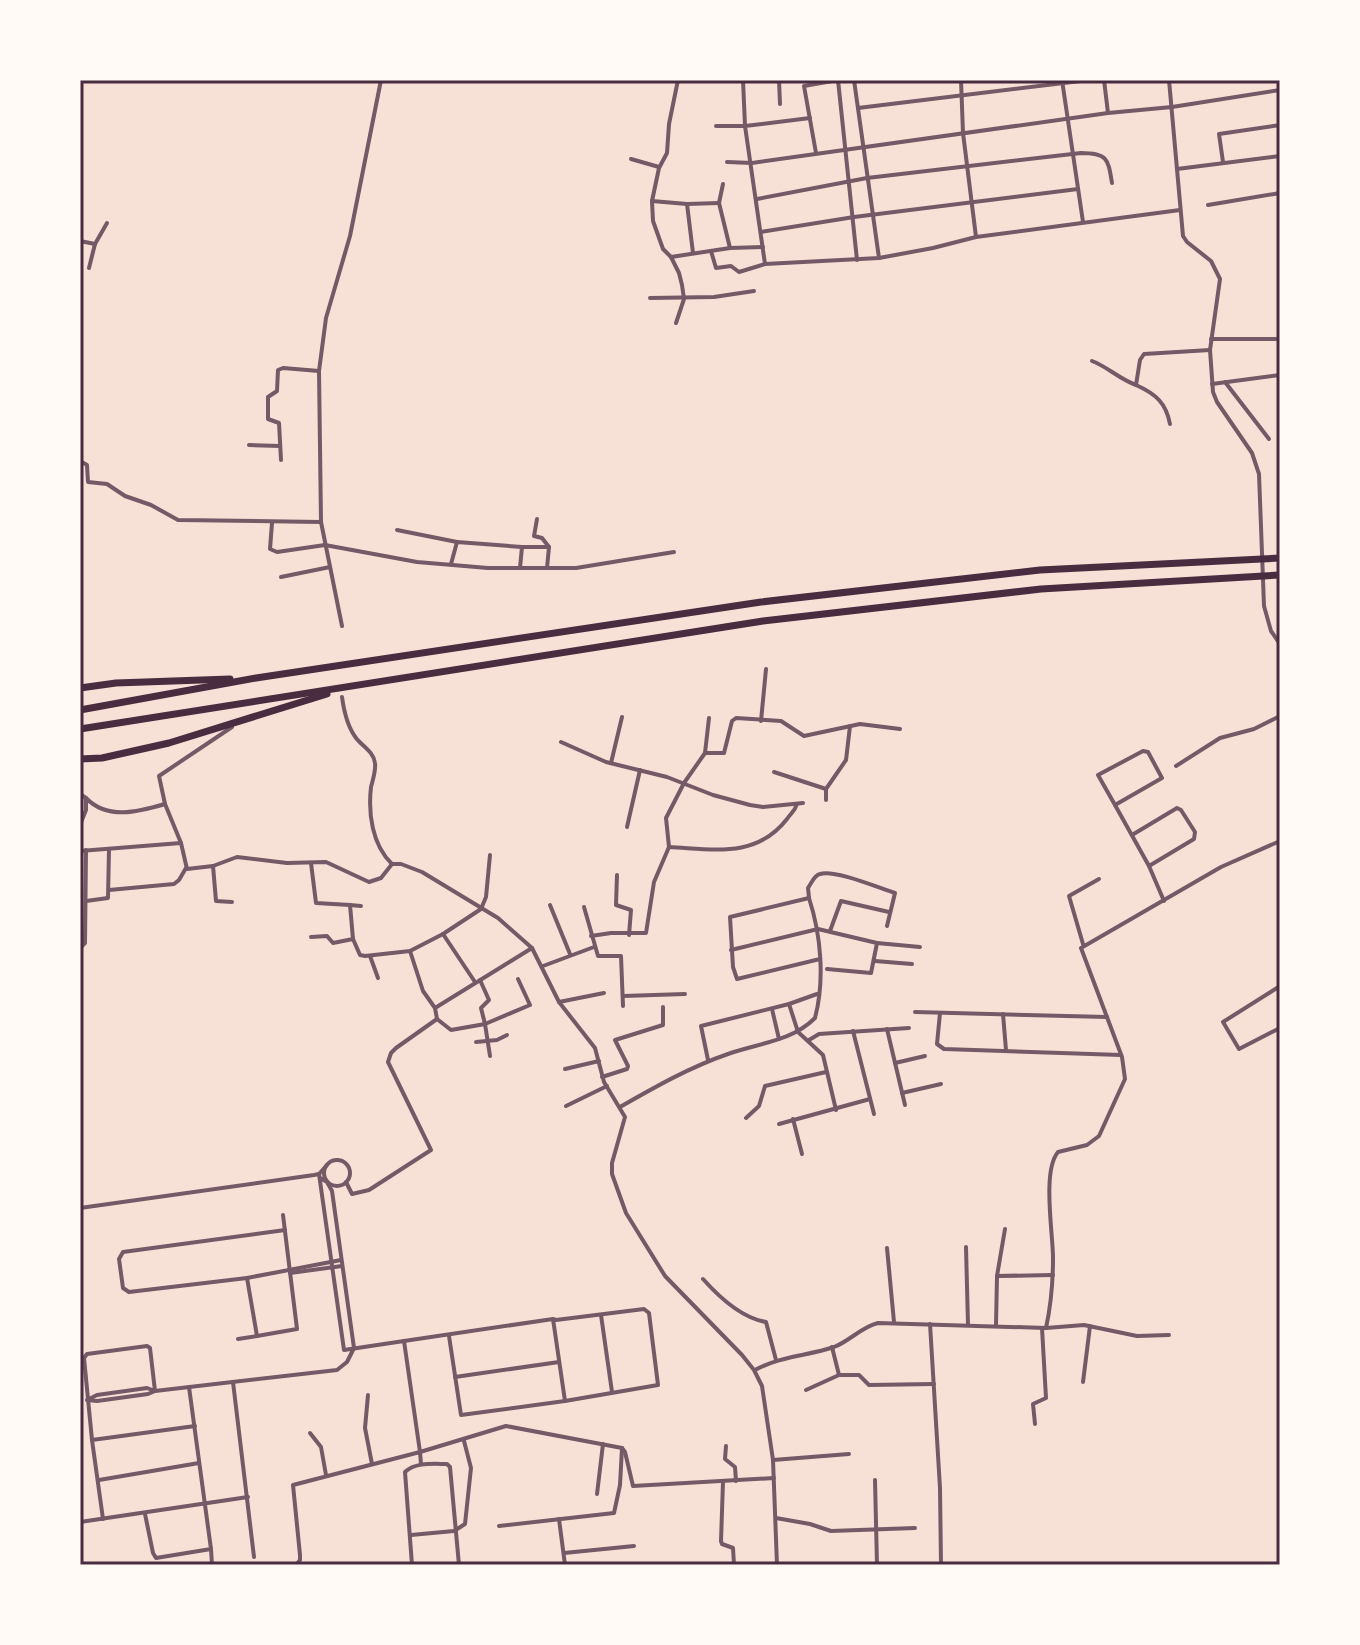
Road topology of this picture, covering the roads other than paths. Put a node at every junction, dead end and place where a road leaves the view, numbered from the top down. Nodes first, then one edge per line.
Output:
1 (381, 80) edge
2 (678, 80) edge
3 (743, 80) edge
4 (779, 80) edge
5 (839, 80) edge
6 (854, 80) edge
7 (961, 80) edge
8 (1089, 80) edge
9 (1104, 80) edge
10 (1169, 80) edge
11 (1063, 82) edge
12 (1280, 90) edge
13 (960, 97) junction
14 (780, 104) dead end
15 (1172, 107) junction
16 (858, 108) junction
17 (1108, 113) junction
18 (810, 118) junction
19 (1069, 119) junction
20 (1280, 125) edge
21 (716, 126) dead end
22 (745, 126) junction
23 (963, 133) junction
24 (863, 146) junction
25 (847, 149) junction
26 (816, 153) junction
27 (1073, 154) junction
28 (1280, 156) edge
29 (631, 159) dead end
30 (727, 162) dead end
31 (752, 163) junction
32 (1223, 163) junction
33 (966, 166) junction
34 (659, 168) junction
35 (1177, 169) junction
36 (867, 178) junction
37 (850, 181) junction
38 (1112, 183) dead end
39 (723, 184) dead end
40 (1078, 189) junction
41 (1280, 193) edge
42 (757, 199) junction
43 (652, 201) junction
44 (719, 203) junction
45 (972, 203) junction
46 (687, 204) junction
47 (1208, 205) dead end
48 (1180, 210) junction
49 (875, 215) junction
50 (854, 217) junction
51 (1083, 222) junction
52 (107, 223) dead end
53 (761, 232) junction
54 (976, 237) junction
55 (80, 241) edge
56 (95, 244) junction
57 (763, 247) junction
58 (730, 248) junction
59 (711, 251) junction
60 (693, 253) junction
61 (671, 257) junction
62 (879, 258) junction
63 (857, 260) junction
64 (765, 264) junction
65 (89, 268) dead end
66 (754, 291) dead end
67 (650, 298) dead end
68 (684, 299) junction
69 (676, 323) dead end
70 (1211, 339) junction
71 (1279, 339) edge
72 (1210, 350) junction
73 (1092, 361) dead end
74 (319, 371) junction
75 (1280, 375) edge
76 (1225, 382) junction
77 (1212, 384) junction
78 (1136, 385) junction
79 (1170, 424) dead end
80 (1269, 439) dead end
81 (249, 445) dead end
82 (280, 446) junction
83 (281, 460) dead end
84 (80, 461) edge
85 (537, 519) dead end
86 (321, 522) junction
87 (272, 523) junction
88 (397, 530) dead end
89 (457, 542) junction
90 (325, 545) junction
91 (522, 547) junction
92 (549, 547) junction
93 (674, 552) dead end
94 (1280, 558) edge
95 (451, 564) junction
96 (330, 567) junction
97 (520, 568) junction
98 (547, 568) junction
99 (1280, 575) edge
100 (281, 577) dead end
101 (342, 626) dead end
102 (1280, 644) edge
103 (766, 669) dead end
104 (256, 678) junction
105 (80, 688) edge
106 (342, 692) junction
107 (80, 710) edge
108 (1280, 716) edge
109 (622, 717) dead end
110 (709, 718) dead end
111 (761, 721) junction
112 (237, 723) junction
113 (850, 726) junction
114 (80, 729) edge
115 (900, 729) dead end
116 (561, 742) dead end
117 (705, 753) junction
118 (80, 759) edge
119 (611, 763) junction
120 (1176, 766) dead end
121 (640, 770) junction
122 (774, 772) dead end
123 (684, 783) junction
124 (826, 789) junction
125 (80, 794) edge
126 (86, 798) junction
127 (826, 800) dead end
128 (165, 804) junction
129 (1115, 805) junction
130 (80, 825) edge
131 (627, 827) dead end
132 (1132, 835) junction
133 (1280, 841) edge
134 (181, 842) junction
135 (669, 847) junction
136 (109, 849) junction
137 (83, 851) edge
138 (490, 855) dead end
139 (311, 863) junction
140 (392, 864) junction
141 (213, 866) junction
142 (1149, 866) junction
143 (186, 868) junction
144 (617, 875) dead end
145 (1099, 879) dead end
146 (109, 890) junction
147 (809, 898) junction
148 (86, 901) junction
149 (1164, 901) junction
150 (232, 902) dead end
151 (350, 905) junction
152 (550, 905) dead end
153 (361, 906) dead end
154 (584, 907) dead end
155 (481, 909) junction
156 (890, 912) junction
157 (887, 926) dead end
158 (819, 929) junction
159 (829, 931) junction
160 (443, 934) junction
161 (629, 935) junction
162 (591, 936) junction
163 (311, 937) dead end
164 (353, 939) junction
165 (877, 943) junction
166 (1083, 944) junction
167 (594, 947) junction
168 (920, 947) dead end
169 (80, 948) edge
170 (532, 948) junction
171 (731, 950) junction
172 (410, 951) junction
173 (570, 954) junction
174 (370, 956) junction
175 (820, 959) junction
176 (875, 961) junction
177 (912, 964) dead end
178 (543, 966) junction
179 (827, 969) dead end
180 (378, 978) dead end
181 (518, 979) dead end
182 (477, 981) junction
183 (1280, 986) edge
184 (604, 993) dead end
185 (818, 993) junction
186 (685, 994) dead end
187 (623, 996) junction
188 (559, 1002) junction
189 (789, 1004) junction
190 (623, 1006) dead end
191 (663, 1007) dead end
192 (435, 1008) junction
193 (772, 1009) junction
194 (915, 1012) dead end
195 (940, 1013) junction
196 (1003, 1014) junction
197 (1107, 1017) junction
198 (437, 1019) junction
199 (485, 1024) junction
200 (909, 1028) dead end
201 (1280, 1028) edge
202 (887, 1029) junction
203 (853, 1031) junction
204 (799, 1033) junction
205 (507, 1035) dead end
206 (779, 1039) junction
207 (808, 1040) junction
208 (488, 1041) junction
209 (476, 1042) dead end
210 (1006, 1050) junction
211 (1121, 1055) junction
212 (490, 1056) dead end
213 (925, 1056) dead end
214 (599, 1061) junction
215 (708, 1061) junction
216 (895, 1063) junction
217 (565, 1069) dead end
218 (826, 1072) junction
219 (602, 1077) junction
220 (941, 1084) dead end
221 (607, 1086) junction
222 (902, 1093) junction
223 (870, 1099) junction
224 (905, 1105) dead end
225 (566, 1106) dead end
226 (620, 1107) junction
227 (836, 1110) junction
228 (874, 1114) dead end
229 (746, 1118) dead end
230 (793, 1119) junction
231 (779, 1124) dead end
232 (802, 1154) dead end
233 (327, 1165) junction
234 (319, 1176) junction
235 (327, 1182) junction
236 (346, 1182) junction
237 (80, 1208) edge
238 (283, 1215) dead end
239 (1005, 1229) dead end
240 (285, 1230) junction
241 (966, 1247) dead end
242 (887, 1248) dead end
243 (342, 1263) junction
244 (334, 1264) junction
245 (291, 1271) junction
246 (1053, 1275) junction
247 (997, 1276) junction
248 (247, 1278) junction
249 (703, 1279) dead end
250 (601, 1314) junction
251 (553, 1319) junction
252 (894, 1322) junction
253 (930, 1324) junction
254 (968, 1325) junction
255 (996, 1325) junction
256 (1090, 1326) junction
257 (1044, 1328) junction
258 (449, 1335) junction
259 (1169, 1335) dead end
260 (257, 1336) junction
261 (238, 1339) dead end
262 (404, 1341) junction
263 (832, 1347) junction
264 (354, 1348) junction
265 (344, 1350) junction
266 (349, 1357) junction
267 (776, 1360) junction
268 (559, 1362) junction
269 (754, 1370) junction
270 (839, 1375) junction
271 (455, 1377) junction
272 (233, 1382) junction
273 (1083, 1382) dead end
274 (934, 1384) junction
275 (189, 1387) junction
276 (806, 1390) dead end
277 (155, 1391) junction
278 (612, 1392) junction
279 (368, 1395) dead end
280 (87, 1400) junction
281 (565, 1401) junction
282 (1035, 1424) dead end
283 (195, 1426) junction
284 (310, 1433) dead end
285 (92, 1440) junction
286 (464, 1441) junction
287 (603, 1444) junction
288 (726, 1446) dead end
289 (622, 1448) junction
290 (420, 1452) junction
291 (849, 1454) dead end
292 (773, 1460) junction
293 (200, 1463) junction
294 (372, 1464) junction
295 (422, 1465) junction
296 (326, 1475) junction
297 (774, 1478) junction
298 (99, 1480) junction
299 (875, 1480) dead end
300 (736, 1481) junction
301 (723, 1482) junction
302 (632, 1483) junction
303 (620, 1485) junction
304 (597, 1494) dead end
305 (248, 1497) junction
306 (205, 1504) junction
307 (145, 1514) junction
308 (776, 1518) junction
309 (103, 1519) junction
310 (559, 1519) junction
311 (80, 1522) edge
312 (499, 1526) dead end
313 (915, 1528) dead end
314 (876, 1530) junction
315 (454, 1531) junction
316 (410, 1535) junction
317 (634, 1546) dead end
318 (211, 1549) junction
319 (564, 1553) junction
320 (254, 1557) dead end
321 (212, 1565) edge
322 (296, 1565) edge
323 (412, 1565) edge
324 (459, 1565) edge
325 (565, 1565) edge
326 (734, 1565) edge
327 (777, 1565) edge
328 (877, 1565) edge
329 (941, 1565) edge

1 - 74 street
2 - 34 street
3 - 22 street
4 - 14 street
5 - 18 street
5 - 25 street
6 - 16 street
7 - 13 street
8 - 11 street
9 - 17 street
10 - 15 street
11 - 13 street
11 - 19 street
12 - 15 street
13 - 16 street
13 - 23 street
15 - 17 street
15 - 35 street
16 - 24 street
17 - 19 street
18 - 22 street
18 - 26 street
19 - 23 street
19 - 27 street
20 - 32 street
21 - 22 street
22 - 31 street
23 - 24 street
23 - 33 street
24 - 25 street
24 - 36 street
25 - 26 street
25 - 37 street
26 - 31 street
27 - 33 street
27 - 38 street
27 - 40 street
28 - 32 street
29 - 34 street
30 - 31 street
31 - 42 street
32 - 35 street
33 - 36 street
33 - 45 street
34 - 43 street
35 - 48 street
36 - 37 street
36 - 49 street
37 - 42 street
37 - 50 street
39 - 44 street
40 - 45 street
40 - 51 street
41 - 47 street
42 - 53 street
43 - 46 street
43 - 61 street
44 - 46 street
44 - 58 street
45 - 49 street
45 - 54 street
46 - 60 street
48 - 51 street
48 - 70 street
49 - 50 street
49 - 62 street
50 - 53 street
50 - 63 street
51 - 54 street
52 - 56 street
53 - 57 street
54 - 62 street
55 - 56 street
56 - 65 street
57 - 58 street
57 - 64 street
58 - 59 street
59 - 60 street
59 - 64 street
60 - 61 street
61 - 68 street
62 - 63 street
63 - 64 street
66 - 68 street
67 - 68 street
68 - 69 street
70 - 71 street
70 - 72 street
72 - 77 street
72 - 78 street
73 - 78 street
74 - 82 street
74 - 86 street
75 - 76 street
76 - 77 street
76 - 80 street
77 - 102 street
78 - 79 street
81 - 82 street
82 - 83 street
84 - 87 street
85 - 92 street
86 - 87 street
86 - 90 street
87 - 90 street
88 - 89 street
89 - 91 street
89 - 95 street
90 - 95 street
90 - 96 street
91 - 92 street
91 - 97 street
92 - 98 street
93 - 98 street
94 - 104 highway
95 - 97 street
96 - 100 street
96 - 101 street
97 - 98 street
99 - 106 highway
103 - 111 street
104 - 105 highway
104 - 107 highway
106 - 112 highway
106 - 114 highway
106 - 140 street
108 - 120 street
109 - 119 street
110 - 117 street
111 - 113 street
111 - 117 street
112 - 118 highway
112 - 128 street
113 - 115 street
113 - 124 street
116 - 119 street
117 - 123 street
119 - 121 street
121 - 123 street
121 - 131 street
122 - 124 street
123 - 135 street
123 - 135 street
124 - 127 street
125 - 126 street
126 - 128 street
126 - 130 street
128 - 134 street
129 - 129 street
129 - 132 street
132 - 142 street
132 - 142 street
133 - 149 street
134 - 136 street
134 - 143 street
135 - 161 street
136 - 137 street
136 - 146 street
137 - 148 street
138 - 155 street
139 - 140 street
139 - 141 street
139 - 151 street
140 - 155 street
141 - 143 street
141 - 150 street
142 - 149 street
143 - 146 street
144 - 161 street
145 - 166 street
146 - 148 street
147 - 156 street
147 - 158 street
147 - 171 street
148 - 169 street
149 - 166 street
151 - 153 street
151 - 164 street
152 - 173 street
154 - 162 street
155 - 160 street
155 - 170 street
156 - 157 street
156 - 159 street
158 - 159 street
158 - 171 street
158 - 175 street
159 - 165 street
160 - 172 street
160 - 182 street
161 - 162 street
162 - 167 street
163 - 164 street
164 - 174 street
165 - 168 street
165 - 176 street
166 - 197 street
167 - 173 street
167 - 187 street
170 - 178 street
170 - 182 street
171 - 175 street
172 - 174 street
172 - 192 street
173 - 178 street
174 - 180 street
175 - 185 street
176 - 177 street
176 - 179 street
178 - 188 street
181 - 199 street
182 - 192 street
182 - 199 street
183 - 201 street
184 - 188 street
185 - 189 street
185 - 204 street
186 - 187 street
187 - 190 street
188 - 214 street
189 - 193 street
189 - 204 street
191 - 219 street
192 - 198 street
193 - 206 street
193 - 215 street
194 - 195 street
195 - 196 street
195 - 210 street
196 - 197 street
196 - 210 street
197 - 211 street
198 - 199 street
198 - 236 street
199 - 208 street
200 - 202 street
202 - 203 street
202 - 216 street
203 - 207 street
203 - 223 street
204 - 206 street
204 - 207 street
205 - 208 street
206 - 215 street
207 - 218 street
208 - 209 street
208 - 212 street
210 - 211 street
211 - 246 street
213 - 216 street
214 - 217 street
214 - 219 street
215 - 226 street
216 - 222 street
218 - 227 street
218 - 229 street
219 - 221 street
220 - 222 street
221 - 225 street
221 - 226 street
222 - 224 street
223 - 227 street
223 - 228 street
226 - 269 street
227 - 230 street
230 - 231 street
230 - 232 street
233 - 234 street
233 - 235 street
233 - 236 street
234 - 235 street
234 - 237 street
234 - 244 street
235 - 236 street
235 - 243 street
238 - 240 street
239 - 247 street
240 - 245 street
240 - 248 street
241 - 254 street
242 - 252 street
243 - 244 street
243 - 264 street
244 - 245 street
244 - 265 street
245 - 248 street
245 - 260 street
246 - 247 street
246 - 257 street
247 - 255 street
248 - 260 street
249 - 267 street
250 - 251 street
250 - 278 street
250 - 278 street
251 - 258 street
251 - 268 street
252 - 253 street
252 - 263 street
253 - 254 street
253 - 274 street
254 - 255 street
255 - 257 street
256 - 257 street
256 - 259 street
256 - 273 street
257 - 282 street
258 - 262 street
258 - 271 street
260 - 261 street
262 - 264 street
262 - 290 street
263 - 267 street
263 - 270 street
264 - 265 street
264 - 266 street
265 - 266 street
266 - 272 street
267 - 269 street
268 - 271 street
268 - 281 street
269 - 292 street
270 - 274 street
270 - 276 street
271 - 281 street
272 - 275 street
272 - 305 street
274 - 329 street
275 - 277 street
275 - 283 street
277 - 280 street
277 - 280 street
278 - 281 street
279 - 294 street
280 - 285 street
283 - 285 street
283 - 293 street
284 - 296 street
285 - 298 street
286 - 287 street
286 - 290 street
286 - 315 street
287 - 289 street
287 - 304 street
288 - 300 street
289 - 302 street
289 - 303 street
290 - 294 street
290 - 295 street
291 - 292 street
292 - 297 street
293 - 298 street
293 - 306 street
294 - 296 street
295 - 315 street
295 - 316 street
296 - 322 street
297 - 300 street
297 - 308 street
298 - 309 street
299 - 314 street
300 - 301 street
301 - 302 street
301 - 326 street
302 - 303 street
303 - 310 street
305 - 306 street
305 - 320 street
306 - 307 street
306 - 318 street
307 - 309 street
307 - 318 street
308 - 314 street
308 - 327 street
309 - 311 street
310 - 312 street
310 - 319 street
313 - 314 street
314 - 328 street
315 - 316 street
315 - 324 street
316 - 323 street
317 - 319 street
318 - 321 street
319 - 325 street

